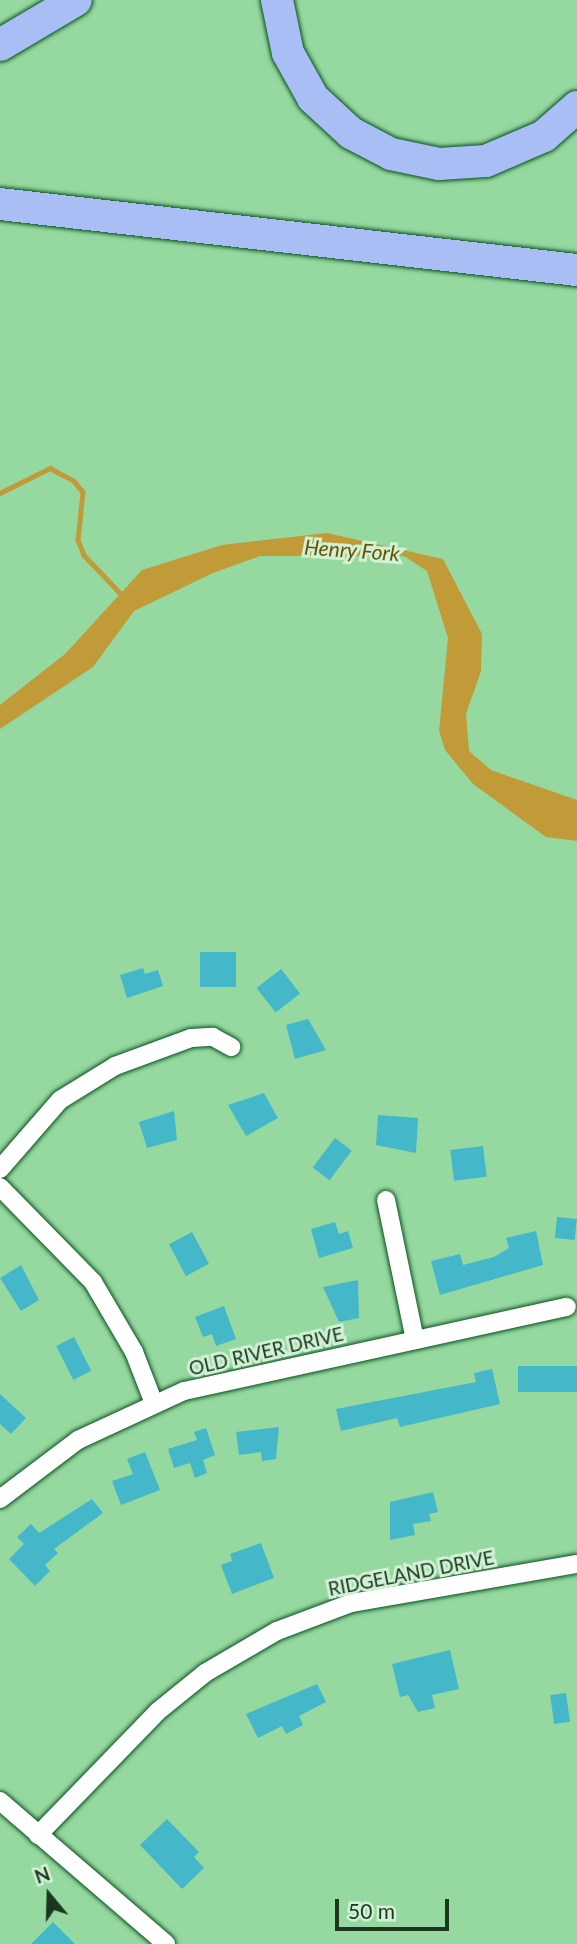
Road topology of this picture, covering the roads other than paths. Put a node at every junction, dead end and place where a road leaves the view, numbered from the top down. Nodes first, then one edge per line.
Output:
1 (76, 0) edge
2 (277, 0) edge
3 (0, 45) edge
4 (577, 107) edge
5 (0, 204) edge
6 (577, 270) edge
7 (231, 1046) dead end
8 (0, 1169) edge
9 (0, 1187) edge
10 (386, 1200) dead end
11 (567, 1307) dead end
12 (415, 1340) junction
13 (153, 1401) junction
14 (0, 1498) edge
15 (577, 1564) edge
16 (0, 1801) edge
17 (38, 1835) junction
18 (166, 1944) edge

1 - 3 highway
2 - 4 highway
5 - 6 highway
7 - 8 street
9 - 13 street
10 - 12 street
11 - 12 street, OLD RIVER DRIVE
12 - 13 street, OLD RIVER DRIVE
13 - 14 street, OLD RIVER DRIVE
15 - 17 street, RIDGELAND DRIVE
16 - 17 street
17 - 18 street

